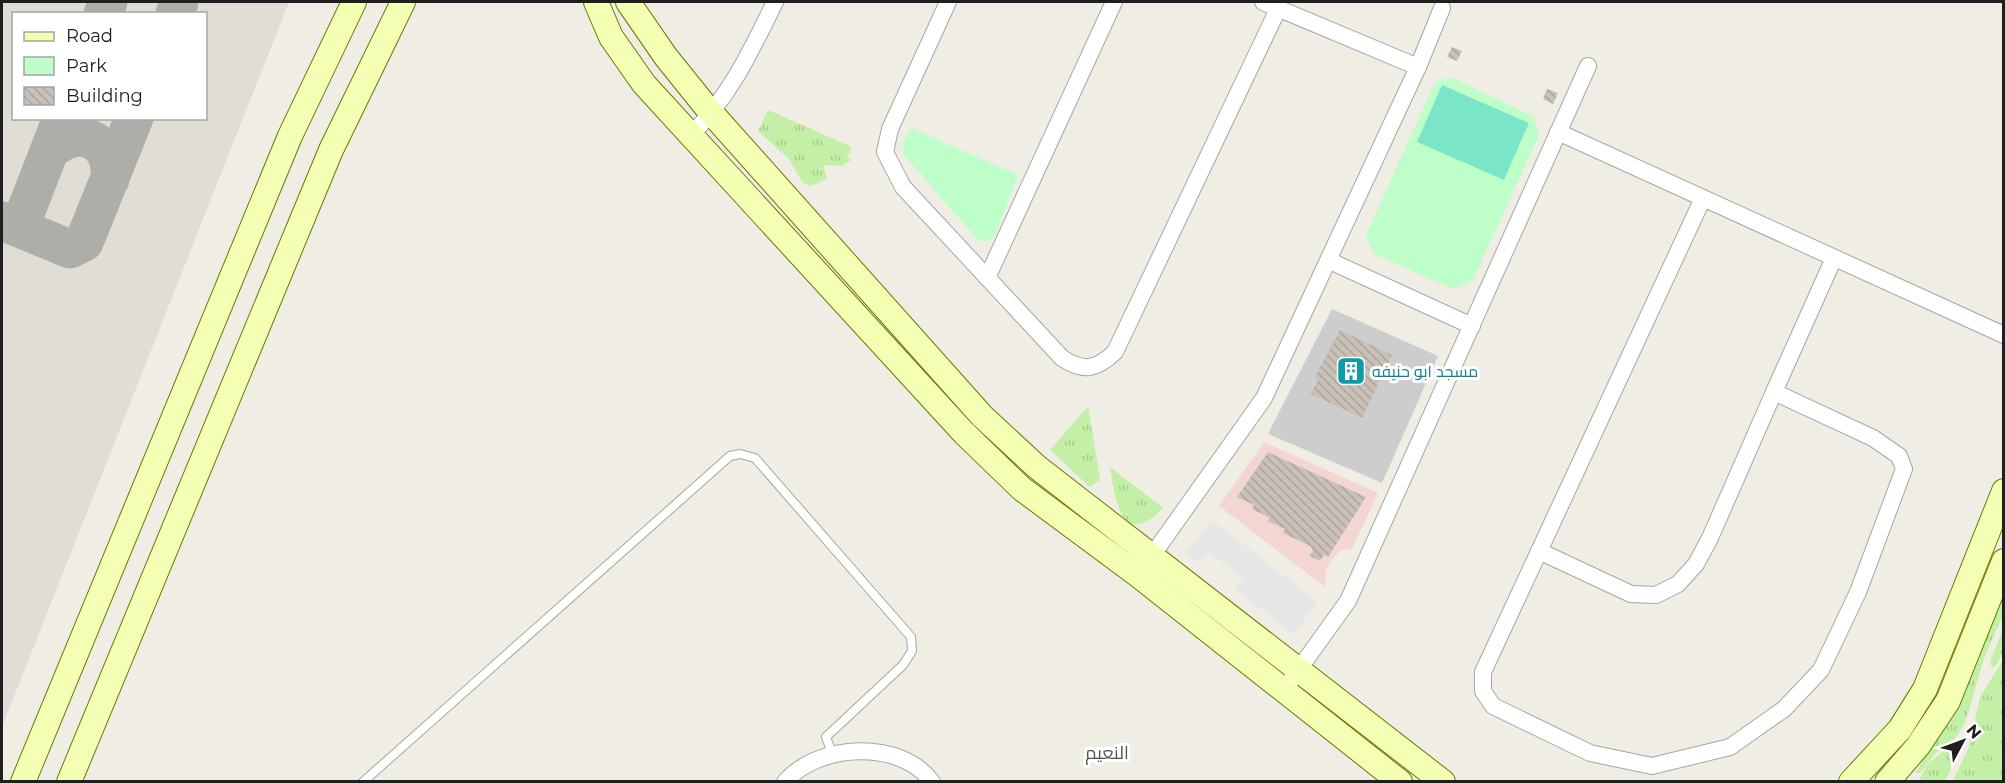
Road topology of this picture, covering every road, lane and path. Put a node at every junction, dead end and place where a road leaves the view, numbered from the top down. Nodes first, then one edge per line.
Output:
1 (354, 2) edge
2 (403, 2) edge
3 (596, 2) edge
4 (628, 2) edge
5 (775, 2) edge
6 (948, 2) edge
7 (1114, 2) edge
8 (1263, 2) edge
9 (1280, 7) junction
10 (1443, 8) dead end
11 (1588, 66) dead end
12 (1418, 67) junction
13 (712, 113) junction
14 (1558, 132) junction
15 (691, 135) junction
16 (1703, 198) junction
17 (1834, 258) junction
18 (1330, 261) junction
19 (987, 278) junction
20 (1472, 326) junction
21 (2004, 335) edge
22 (1774, 392) junction
23 (2004, 490) edge
24 (1539, 551) junction
25 (2004, 561) edge
26 (1144, 566) junction
27 (1298, 669) junction
28 (1284, 690) junction
29 (833, 756) junction
30 (23, 782) edge
31 (69, 782) edge
32 (363, 782) edge
33 (785, 782) edge
34 (932, 782) edge
35 (1400, 782) edge
36 (1443, 782) edge
37 (1851, 782) edge
38 (1887, 782) edge

1 - 30 main road
2 - 31 main road
3 - 15 main road
4 - 13 main road
5 - 13 street
6 - 19 street
7 - 19 street
8 - 9 street
9 - 12 street
9 - 19 street
10 - 12 street
11 - 14 street
12 - 18 street
13 - 15 street
13 - 26 main road
14 - 16 street
14 - 20 street
15 - 26 main road
16 - 17 street
16 - 24 street
17 - 21 street
17 - 22 street
18 - 20 street
18 - 26 street
20 - 27 street
22 - 24 street
22 - 24 street
23 - 37 main road
25 - 38 main road
26 - 27 main road
26 - 28 main road
27 - 28 street
27 - 36 main road
28 - 35 main road
29 - 32 lane
29 - 33 street
29 - 34 street

